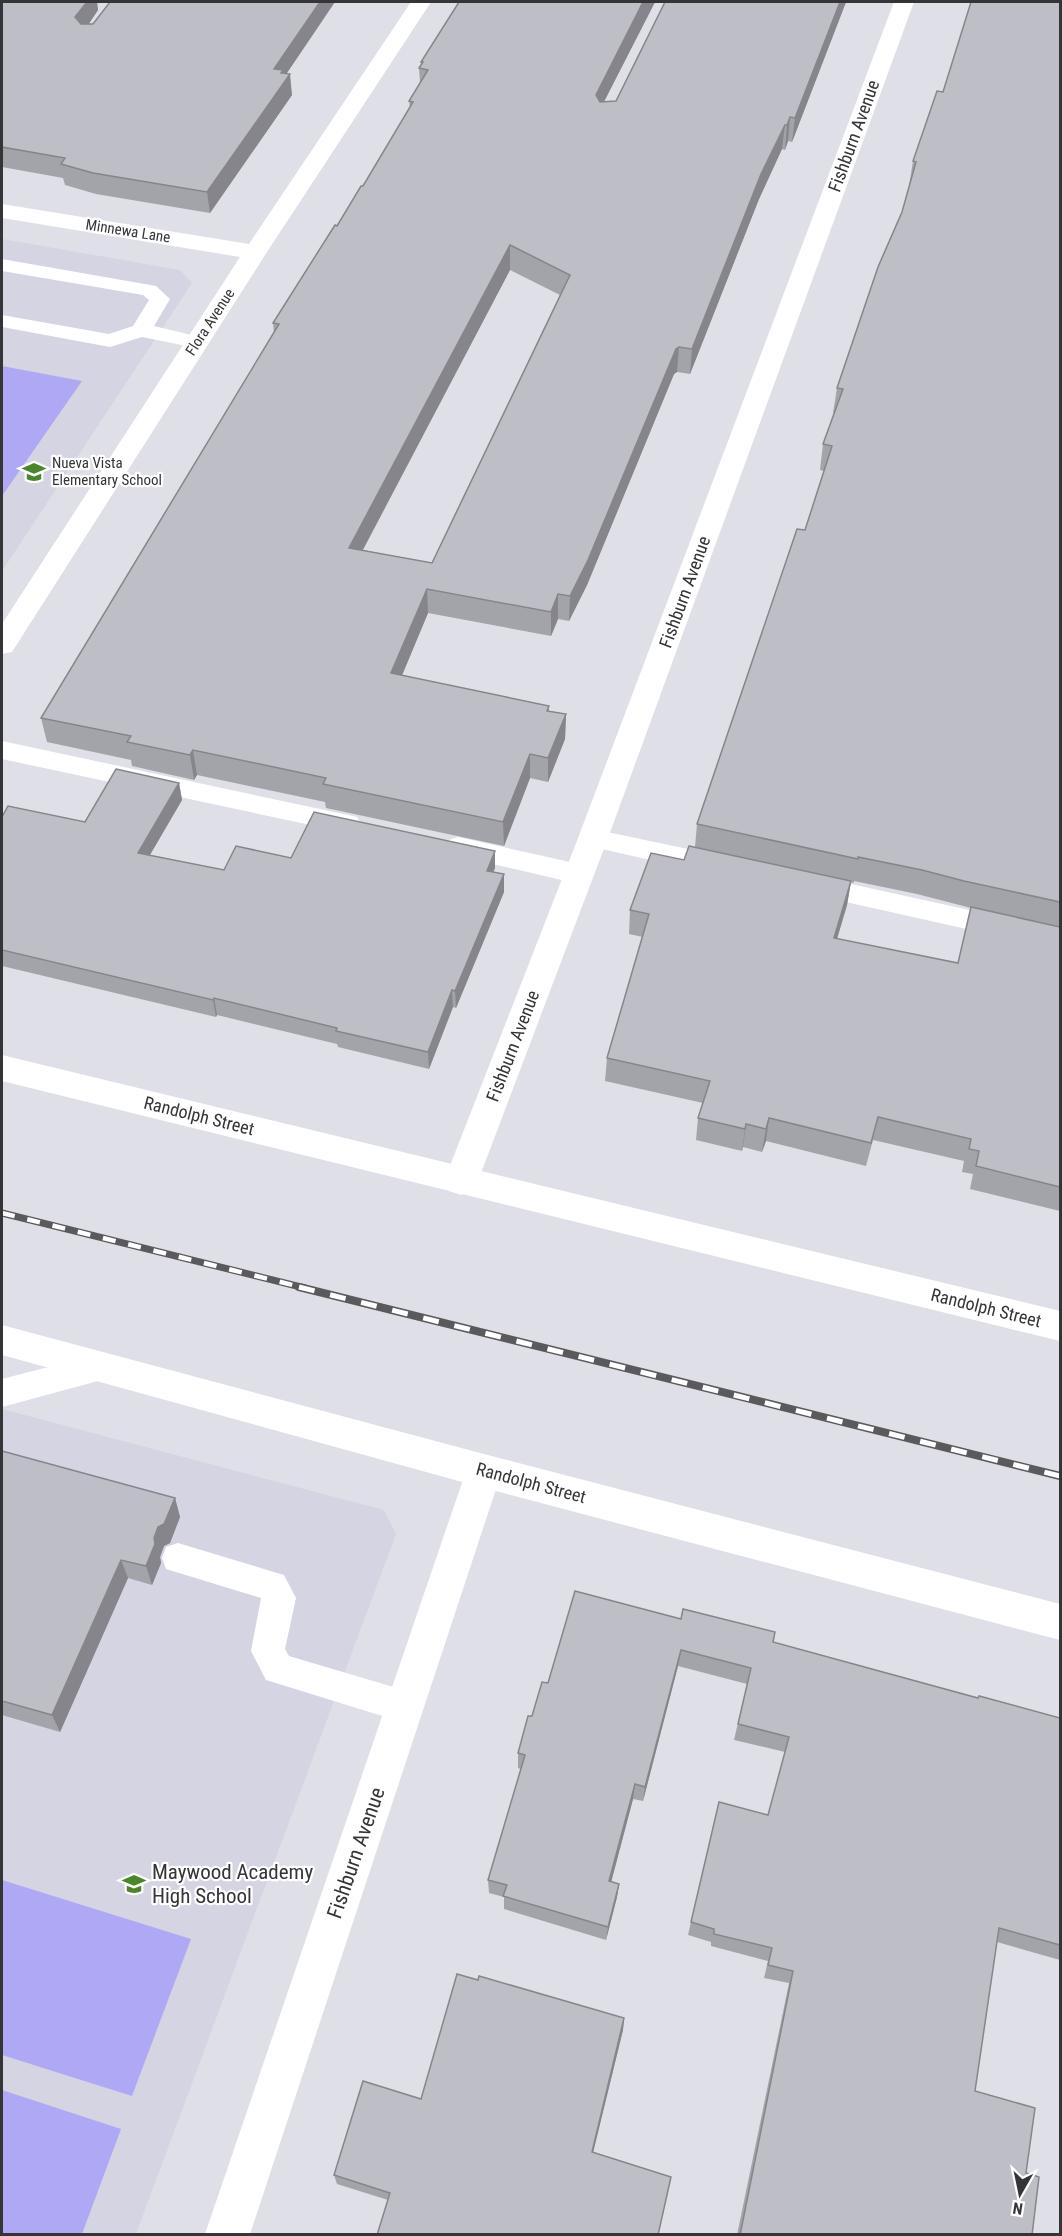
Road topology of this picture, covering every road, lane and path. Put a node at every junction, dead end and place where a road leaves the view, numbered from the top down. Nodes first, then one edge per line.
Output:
1 (421, 2) edge
2 (904, 2) edge
3 (2, 211) edge
4 (255, 252) junction
5 (2, 265) edge
6 (2, 321) edge
7 (141, 330) junction
8 (197, 342) junction
9 (2, 645) edge
10 (2, 750) edge
11 (377, 830) edge
12 (593, 838) junction
13 (435, 842) edge
14 (746, 871) edge
15 (579, 874) junction
16 (781, 879) edge
17 (1060, 940) edge
18 (2, 1068) edge
19 (462, 1181) junction
20 (1060, 1326) edge
21 (2, 1340) edge
22 (102, 1367) junction
23 (2, 1393) edge
24 (484, 1471) junction
25 (178, 1558) dead end
26 (1060, 1622) edge
27 (405, 1706) junction
28 (227, 2235) edge

1 - 4 street, Flora Avenue
2 - 12 street, Fishburn Avenue
3 - 4 street, Minnewa Lane
4 - 8 street, Flora Avenue
5 - 7 lane
6 - 7 lane
7 - 8 lane
8 - 9 street, Flora Avenue
10 - 11 lane
12 - 14 lane
12 - 15 street, Fishburn Avenue
13 - 15 lane
15 - 19 street, Fishburn Avenue
16 - 17 lane
18 - 19 street, Randolph Street
19 - 20 street, Randolph Street
21 - 22 street, Randolph Street
22 - 23 lane
22 - 24 street, Randolph Street
24 - 26 street, Randolph Street
24 - 27 street, Fishburn Avenue
25 - 27 lane
27 - 28 street, Fishburn Avenue

